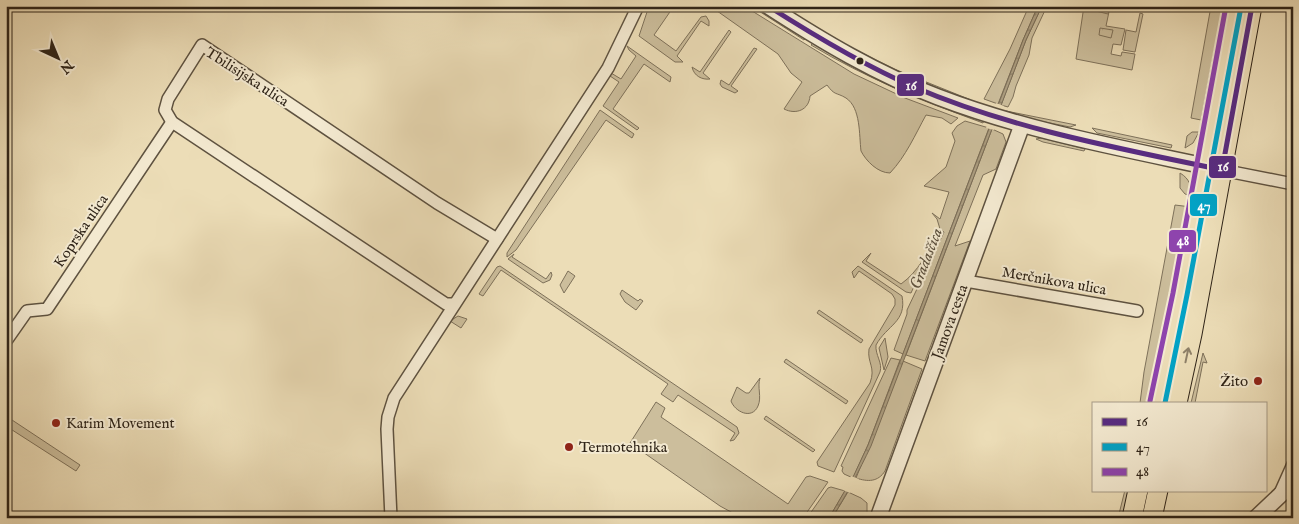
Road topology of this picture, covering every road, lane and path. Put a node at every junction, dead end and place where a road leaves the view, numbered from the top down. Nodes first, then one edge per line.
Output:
1 (638, 6) edge
2 (768, 6) edge
3 (1234, 6) edge
4 (1252, 6) edge
5 (172, 122) junction
6 (1022, 125) junction
7 (1204, 166) junction
8 (1222, 170) junction
9 (1293, 184) edge
10 (497, 239) junction
11 (966, 281) junction
12 (453, 304) junction
13 (1137, 311) dead end
14 (6, 341) edge
15 (1157, 402) edge
16 (1177, 402) edge
17 (1293, 464) edge
18 (1293, 484) edge
19 (1138, 492) edge
20 (1158, 492) edge
21 (1279, 495) junction
22 (391, 518) edge
23 (878, 518) edge
24 (1132, 518) edge
25 (1152, 518) edge
26 (1256, 518) edge

1 - 10 street
2 - 6 street
3 - 7 main road
4 - 8 main road
5 - 10 street, Tbilisijska ulica
5 - 12 street
5 - 14 street, Koprska ulica
6 - 7 street
6 - 11 street, Jamova cesta
7 - 8 street
7 - 15 main road
8 - 9 street
16 -> 8 main road
10 - 12 street
11 - 13 street, Merčnikova ulica
11 - 23 street, Jamova cesta
12 - 22 street
17 - 21 street
18 - 21 street
19 - 24 main road
20 - 25 main road
21 - 26 street

